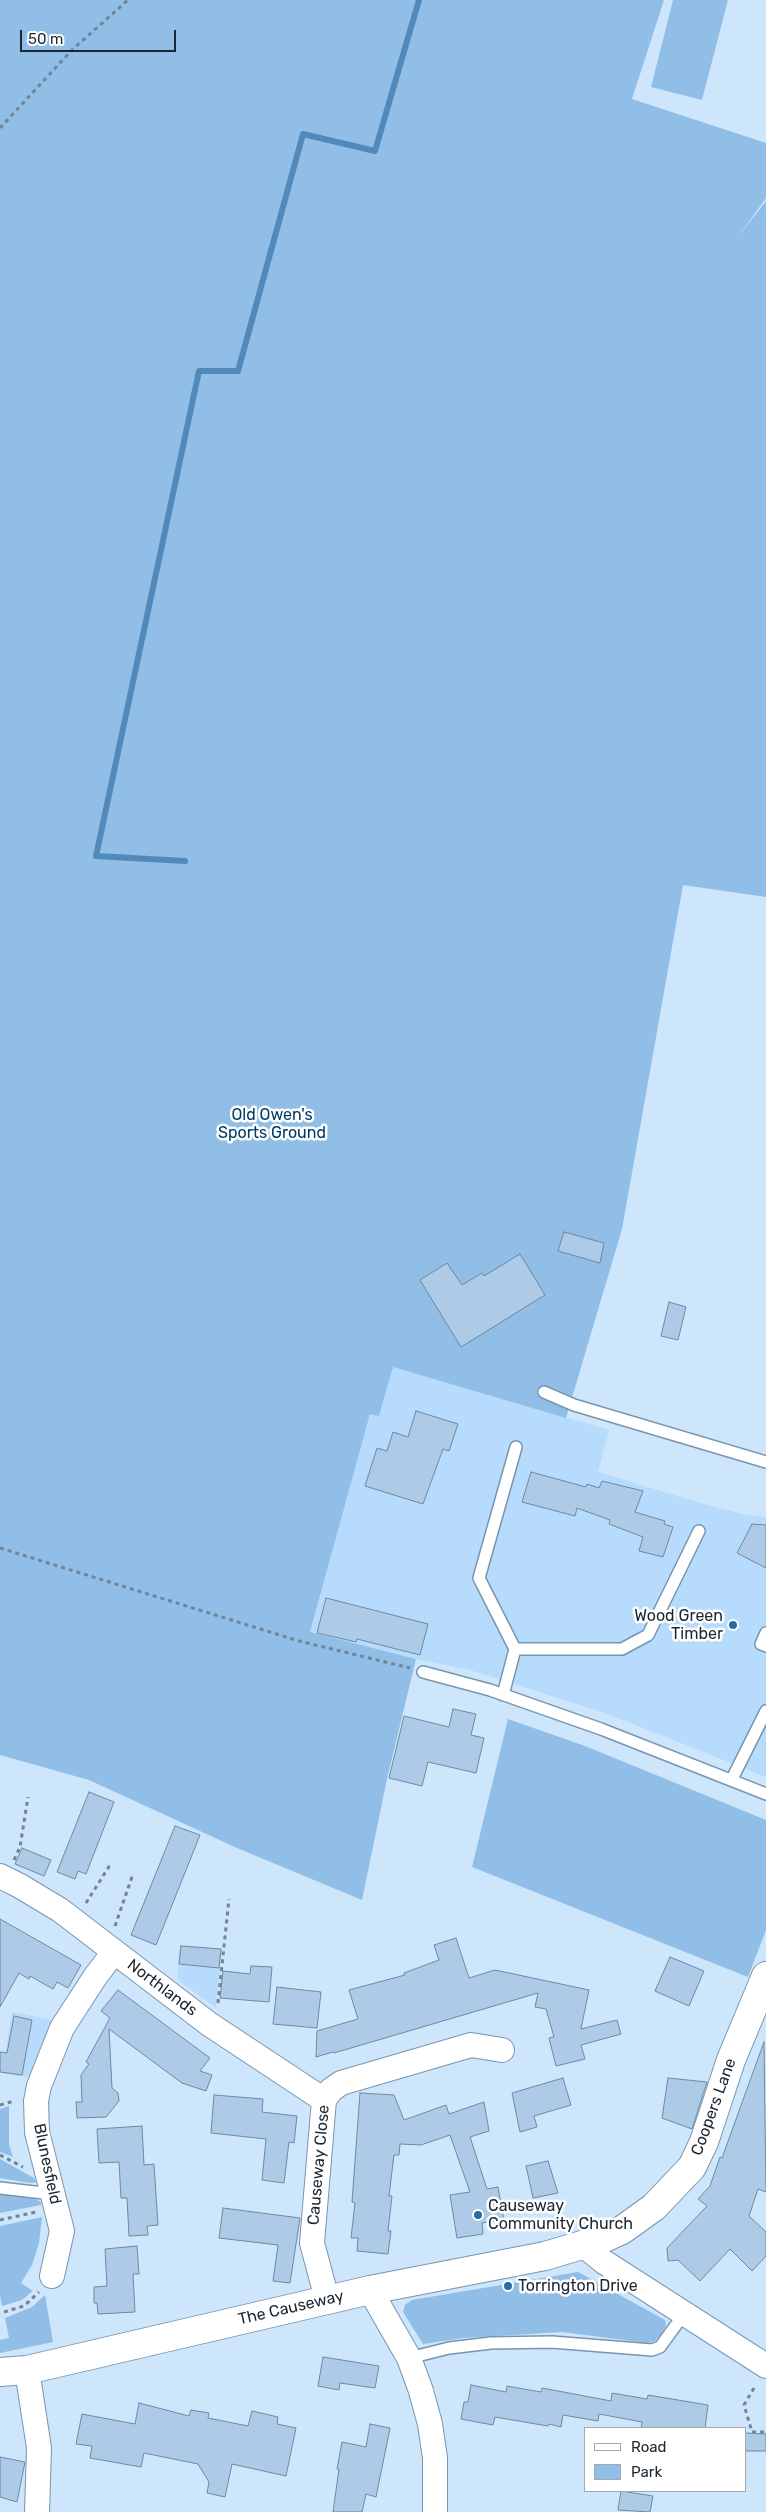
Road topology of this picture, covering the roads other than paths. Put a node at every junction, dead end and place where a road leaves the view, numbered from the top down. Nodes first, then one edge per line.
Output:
1 (544, 1392) dead end
2 (516, 1447) dead end
3 (766, 1462) edge
4 (699, 1531) dead end
5 (766, 1633) edge
6 (766, 1646) edge
7 (515, 1649) junction
8 (423, 1672) road end
9 (503, 1695) junction
10 (766, 1711) edge
11 (732, 1780) junction
12 (766, 1794) edge
13 (3, 1878) edge
14 (110, 1949) junction
15 (766, 1976) edge
16 (502, 2050) dead end
17 (324, 2100) junction
18 (0, 2188) edge
19 (54, 2201) junction
20 (582, 2245) junction
21 (52, 2276) road end
22 (370, 2290) junction
23 (327, 2299) junction
24 (684, 2314) junction
25 (409, 2358) junction
26 (766, 2366) edge
27 (27, 2370) junction
28 (0, 2372) edge
29 (37, 2512) edge
30 (435, 2512) edge

1 - 3 lane
2 - 7 lane
4 - 7 lane
5 - 6 lane
7 - 9 lane
8 - 9 lane
9 - 11 lane
10 - 11 lane
11 - 12 lane
13 - 14 street, Northlands
14 - 17 street, Northlands
14 - 19 street, Blunesfield
15 - 20 main road, Coopers Lane
16 - 17 street, Causeway Close
17 - 23 street, Causeway Close
18 - 19 lane
19 - 21 street, Blunesfield
20 - 22 main road, The Causeway
20 - 24 street
22 - 23 main road, The Causeway
22 - 25 street
23 - 27 main road, The Causeway
24 - 25 lane
24 - 26 street
25 - 30 street
27 - 28 main road, The Causeway
27 - 29 street

